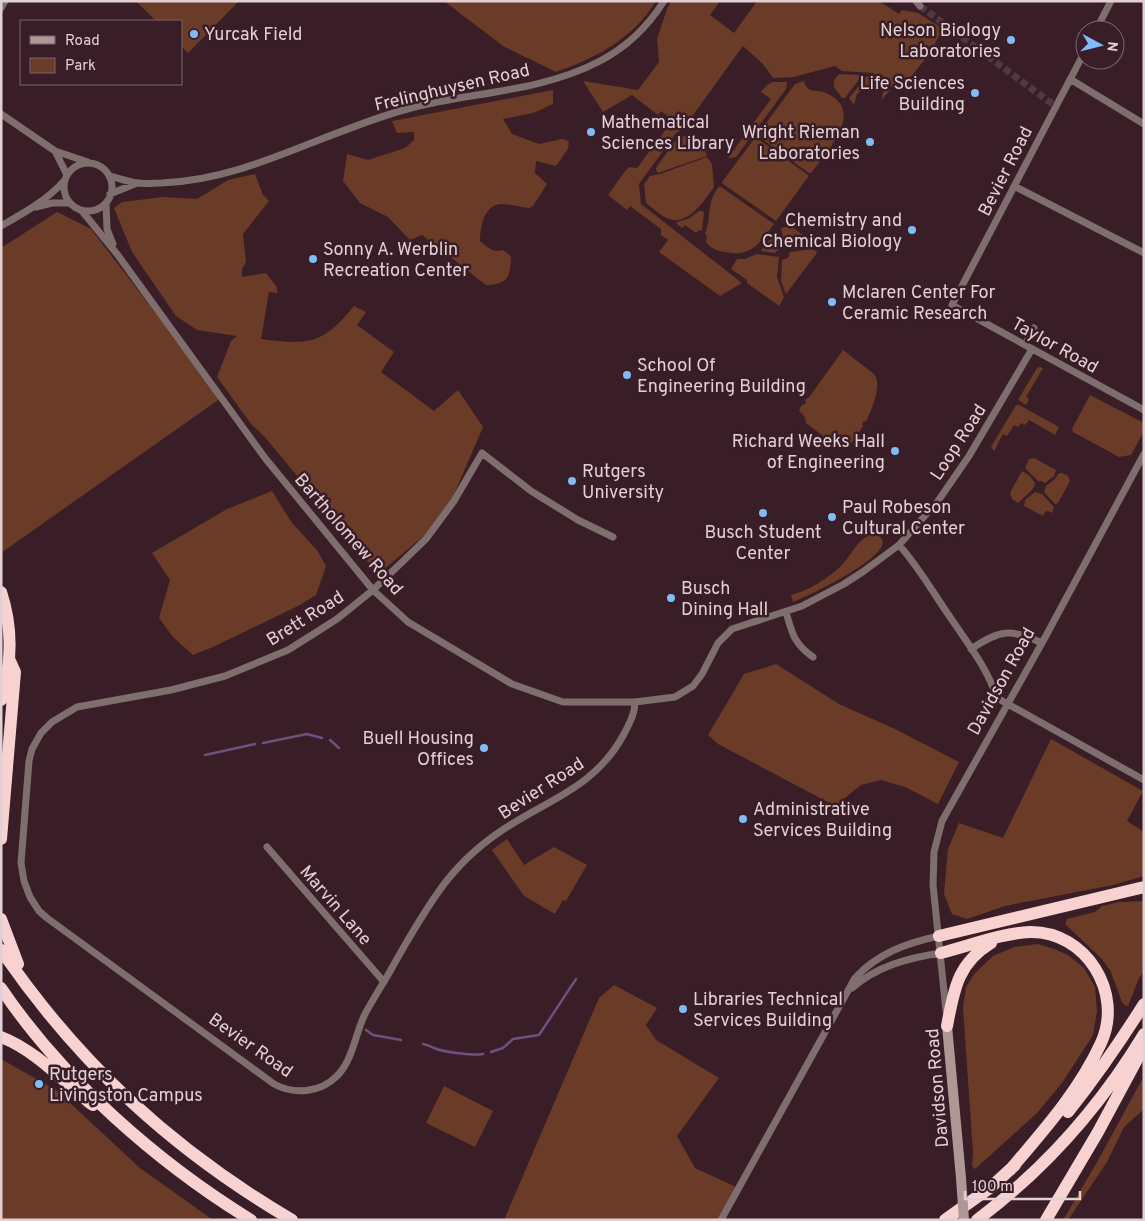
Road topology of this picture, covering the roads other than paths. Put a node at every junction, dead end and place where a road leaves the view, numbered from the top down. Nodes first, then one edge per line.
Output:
1 (6, 1) edge
2 (664, 1) edge
3 (1111, 1) edge
4 (1, 8) edge
5 (1101, 20) edge
6 (1075, 70) edge
7 (1070, 79) junction
8 (1, 114) edge
9 (1144, 124) edge
10 (55, 151) junction
11 (90, 164) junction
12 (109, 176) junction
13 (66, 178) junction
14 (138, 183) junction
15 (1014, 186) junction
16 (110, 194) junction
17 (69, 203) junction
18 (106, 203) junction
19 (31, 208) junction
20 (82, 211) junction
21 (1, 226) edge
22 (1144, 253) edge
23 (117, 254) junction
24 (952, 305) joint
25 (1034, 328) dead end
26 (1025, 345) junction
27 (1032, 349) junction
28 (1144, 410) edge
29 (1144, 454) edge
30 (613, 537) dead end
31 (899, 545) junction
32 (373, 590) junction
33 (1, 592) edge
34 (786, 612) junction
35 (1042, 643) junction
36 (971, 649) junction
37 (813, 657) dead end
38 (10, 661) junction
39 (1, 700) edge
40 (635, 702) junction
41 (1007, 703) junction
42 (52, 722) joint
43 (1144, 780) edge
44 (1, 840) edge
45 (267, 847) dead end
46 (1144, 887) edge
47 (1, 919) edge
48 (939, 936) junction
49 (1000, 938) junction
50 (1, 950) edge
51 (941, 953) junction
52 (384, 982) junction
53 (1, 988) edge
54 (27, 988) junction
55 (850, 990) junction
56 (1144, 1004) edge
57 (947, 1026) junction
58 (1144, 1034) edge
59 (1, 1037) edge
60 (1144, 1048) edge
61 (105, 1108) junction
62 (1010, 1170) junction
63 (251, 1220) edge
64 (292, 1220) edge
65 (721, 1220) edge
66 (945, 1220) edge
67 (964, 1220) edge
68 (977, 1220) edge
69 (1046, 1220) edge

1 - 4 street
2 - 14 street, Frelinghuysen Road
3 - 5 street
6 - 7 street, Bevier Road
7 - 9 street
7 - 15 street, Bevier Road
8 - 10 street
10 - 11 street
10 - 13 street
11 - 12 street
11 - 13 street
12 - 14 street, Frelinghuysen Road
12 - 16 street
13 - 17 street
13 - 19 street
14 - 16 street, Frelinghuysen Road
15 - 22 street
15 - 24 street, Bevier Road
16 - 18 street
17 - 19 street
17 - 20 street
18 - 20 street
18 - 23 street, Bartholomew Road
19 - 21 street
20 - 23 street, Bartholomew Road
23 - 32 street, Bartholomew Road
24 - 26 street, Taylor Road
25 - 26 street
26 - 27 street, Taylor Road
27 - 28 street, Taylor Road
27 - 31 street, Loop Road
29 - 35 street, Davidson Road
30 - 32 street, Brett Road
31 - 34 street, Bartholomew Road
31 - 36 street
32 - 40 street, Bartholomew Road
32 - 42 street, Brett Road
33 - 38 highway
34 - 37 street
34 - 40 street, Bartholomew Road
35 - 36 street
35 - 41 street, Davidson Road
36 - 41 street
38 - 39 highway
38 - 44 highway
40 - 52 street, Bevier Road
41 - 43 street
41 - 48 street, Davidson Road
42 - 52 street, Bevier Road
45 - 52 street, Marvin Lane
46 - 48 highway
47 - 54 highway
48 - 51 street, Davidson Road
48 - 55 street
49 - 51 highway
49 - 57 highway
49 - 62 highway
50 - 54 highway
51 - 55 street
51 - 57 street, Davidson Road
53 - 61 highway
54 - 64 highway
55 - 65 street
56 - 62 highway
57 - 67 main road, Davidson Road, bridge
58 - 68 highway
59 - 61 highway
60 - 69 highway
61 - 63 highway
62 - 66 highway

